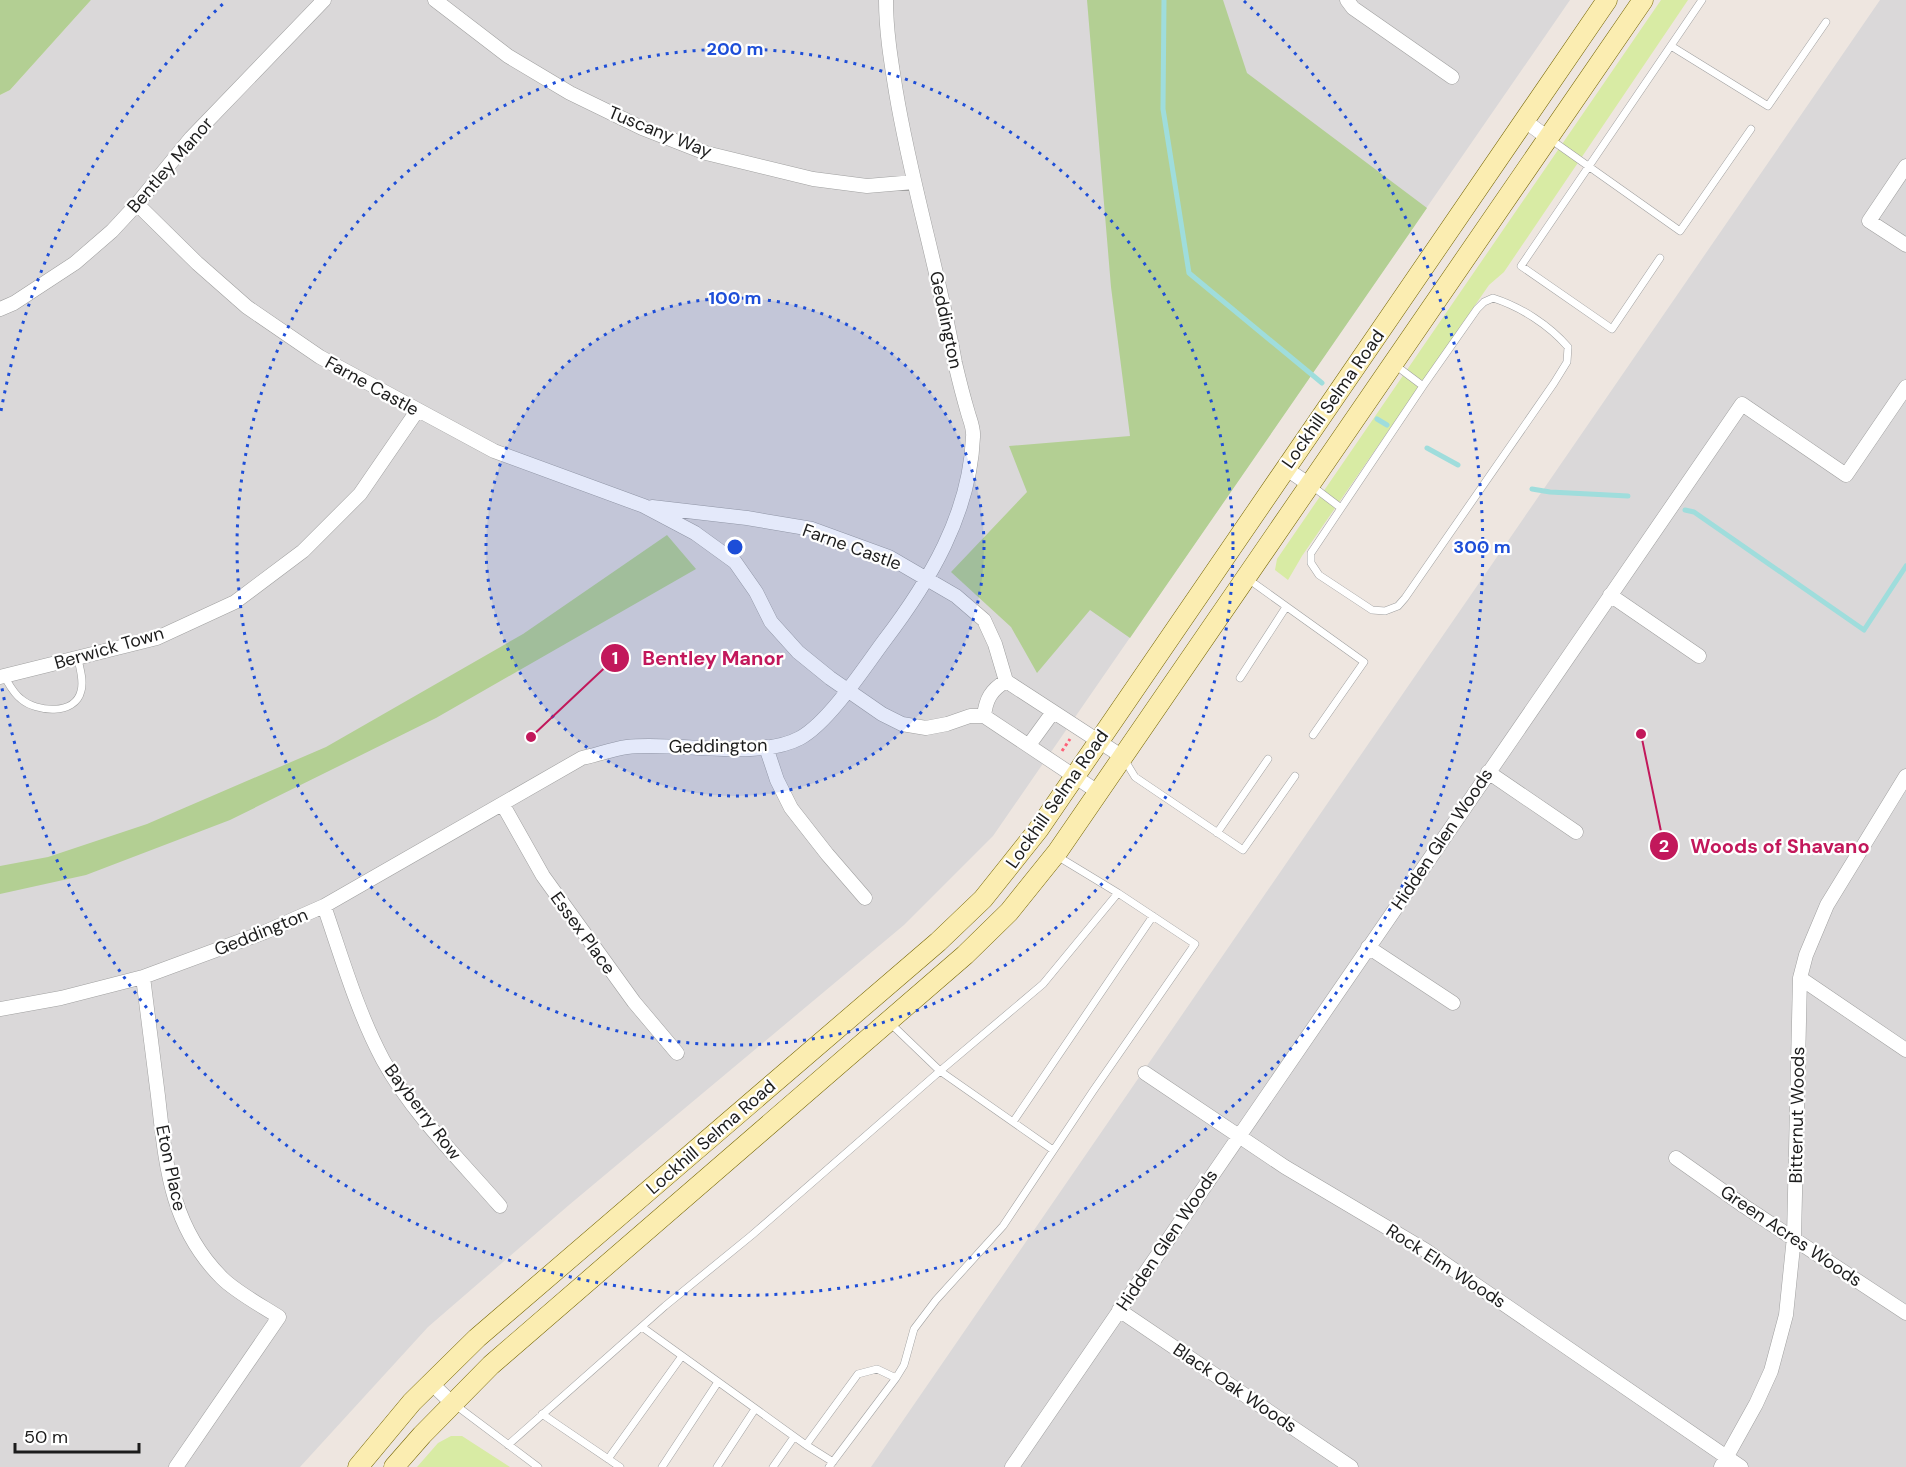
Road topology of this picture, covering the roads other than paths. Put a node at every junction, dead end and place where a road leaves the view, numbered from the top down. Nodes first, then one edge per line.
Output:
1 (324, 0) edge
2 (435, 0) edge
3 (886, 0) edge
4 (1347, 0) edge
5 (1608, 0) edge
6 (1643, 0) edge
7 (1702, 0) edge
8 (1826, 22) dead end
9 (1671, 46) junction
10 (1452, 77) dead end
11 (1525, 121) junction
12 (1751, 129) dead end
13 (1548, 138) junction
14 (1589, 165) junction
15 (1906, 166) edge
16 (914, 182) junction
17 (137, 204) junction
18 (1906, 245) edge
19 (1660, 258) dead end
20 (0, 309) edge
21 (1393, 364) junction
22 (1423, 386) junction
23 (1906, 387) edge
24 (417, 411) junction
25 (1285, 468) junction
26 (1310, 485) junction
27 (644, 506) junction
28 (1341, 508) junction
29 (1245, 578) junction
30 (927, 579) junction
31 (1610, 595) junction
32 (1286, 607) junction
33 (1699, 656) dead end
34 (78, 658) junction
35 (2, 677) edge
36 (1240, 678) dead end
37 (1006, 681) junction
38 (848, 689) junction
39 (1053, 712) junction
40 (984, 716) junction
41 (1313, 735) dead end
42 (1098, 742) junction
43 (1029, 745) junction
44 (766, 747) junction
45 (1123, 757) junction
46 (1268, 759) dead end
47 (1488, 772) junction
48 (1296, 776) dead end
49 (1075, 777) junction
50 (1906, 778) edge
51 (1098, 792) junction
52 (503, 805) junction
53 (1576, 832) dead end
54 (1217, 833) junction
55 (1055, 854) junction
56 (1118, 893) junction
57 (865, 898) dead end
58 (324, 906) junction
59 (1153, 916) junction
60 (1368, 947) junction
61 (143, 977) junction
62 (1800, 978) junction
63 (871, 999) junction
64 (1452, 1004) dead end
65 (0, 1010) edge
66 (888, 1021) junction
67 (1906, 1050) edge
68 (677, 1053) dead end
69 (940, 1071) junction
70 (1145, 1073) dead end
71 (1013, 1122) junction
72 (1238, 1137) junction
73 (1053, 1150) junction
74 (1676, 1158) dead end
75 (500, 1206) dead end
76 (1794, 1237) junction
77 (1119, 1310) junction
78 (1906, 1313) edge
79 (642, 1327) junction
80 (682, 1356) junction
81 (896, 1378) junction
82 (718, 1382) junction
83 (431, 1383) junction
84 (453, 1404) junction
85 (755, 1409) junction
86 (542, 1414) junction
87 (794, 1437) junction
88 (508, 1445) junction
89 (806, 1445) junction
90 (608, 1459) junction
91 (1724, 1462) edge
92 (831, 1464) edge
93 (177, 1467) edge
94 (358, 1467) edge
95 (394, 1467) edge
96 (538, 1467) edge
97 (620, 1467) edge
98 (662, 1467) edge
99 (717, 1467) edge
100 (773, 1467) edge
101 (1012, 1467) edge
102 (1351, 1467) edge
103 (1741, 1467) edge

1 - 17 street, Bentley Manor
2 - 16 street, Tuscany Way
3 - 16 street, Geddington
4 - 10 street
5 - 11 main road, Lockhill Selma Road
6 - 13 main road, Lockhill Selma Road
7 - 9 lane
8 - 9 lane
9 - 14 lane
11 - 13 street
11 - 25 main road, Lockhill Selma Road
12 - 14 lane
13 - 14 lane
13 - 21 main road, Lockhill Selma Road
14 - 19 lane
15 - 18 street
16 - 30 street, Geddington
17 - 20 street, Bentley Manor
17 - 24 street, Farne Castle
21 - 22 lane
21 - 26 main road, Lockhill Selma Road
22 - 28 lane
22 - 28 lane
23 - 31 street, Hidden Glen Woods
24 - 27 street, Farne Castle
24 - 34 street, Berwick Town
25 - 26 street
25 - 42 main road, Lockhill Selma Road
26 - 28 lane
26 - 29 main road, Lockhill Selma Road
27 - 30 street, Farne Castle
27 - 38 street, Farne Castle
29 - 32 lane
29 - 45 main road, Lockhill Selma Road
30 - 37 street, Farne Castle
30 - 38 street, Geddington
31 - 33 street
31 - 47 street, Hidden Glen Woods
32 - 36 lane
32 - 41 lane
34 - 35 street, Berwick Town
34 - 35 lane
37 - 39 street
37 - 40 street
38 - 40 street, Farne Castle
38 - 44 street, Geddington
39 - 42 street
39 - 43 street
40 - 43 street
42 - 45 street
42 - 49 main road, Lockhill Selma Road
43 - 49 street
44 - 52 street, Geddington
44 - 57 street
45 - 51 main road, Lockhill Selma Road
45 - 54 lane
46 - 54 lane
47 - 53 street
47 - 60 street, Hidden Glen Woods
48 - 54 lane
49 - 51 street
49 - 63 main road, Lockhill Selma Road
50 - 62 street, Bitternut Woods
51 - 55 main road, Lockhill Selma Road
52 - 58 street, Geddington
52 - 68 street, Essex Place
55 - 56 lane
55 - 66 main road, Lockhill Selma Road
56 - 59 lane
56 - 69 lane
58 - 61 street, Geddington
58 - 75 street, Bayberry Row
59 - 71 lane
59 - 73 lane
60 - 64 street
60 - 72 street, Hidden Glen Woods
61 - 65 street, Geddington
61 - 93 street, Eton Place
62 - 67 street
62 - 76 street, Bitternut Woods
63 - 66 street
63 - 83 main road, Lockhill Selma Road
66 - 69 lane
66 - 84 main road, Lockhill Selma Road
69 - 71 lane
69 - 79 lane
70 - 72 street, Rock Elm Woods
71 - 73 lane
72 - 77 street, Hidden Glen Woods
72 - 91 street, Rock Elm Woods
73 - 81 lane
74 - 76 street, Green Acres Woods
76 - 78 street, Green Acres Woods
76 - 91 street, Bitternut Woods
77 - 101 street, Hidden Glen Woods
77 - 102 street, Black Oak Woods
79 - 80 lane
79 - 86 lane
80 - 82 lane
80 - 90 lane
81 - 89 lane
81 - 92 lane
82 - 85 lane
82 - 98 lane
83 - 84 street
83 - 94 main road, Lockhill Selma Road
84 - 88 lane
84 - 95 main road, Lockhill Selma Road
85 - 87 lane
85 - 99 lane
86 - 88 lane
86 - 90 lane
87 - 89 lane
87 - 100 lane
88 - 96 lane
89 - 92 lane
90 - 97 lane
91 - 103 street, Rock Elm Woods

